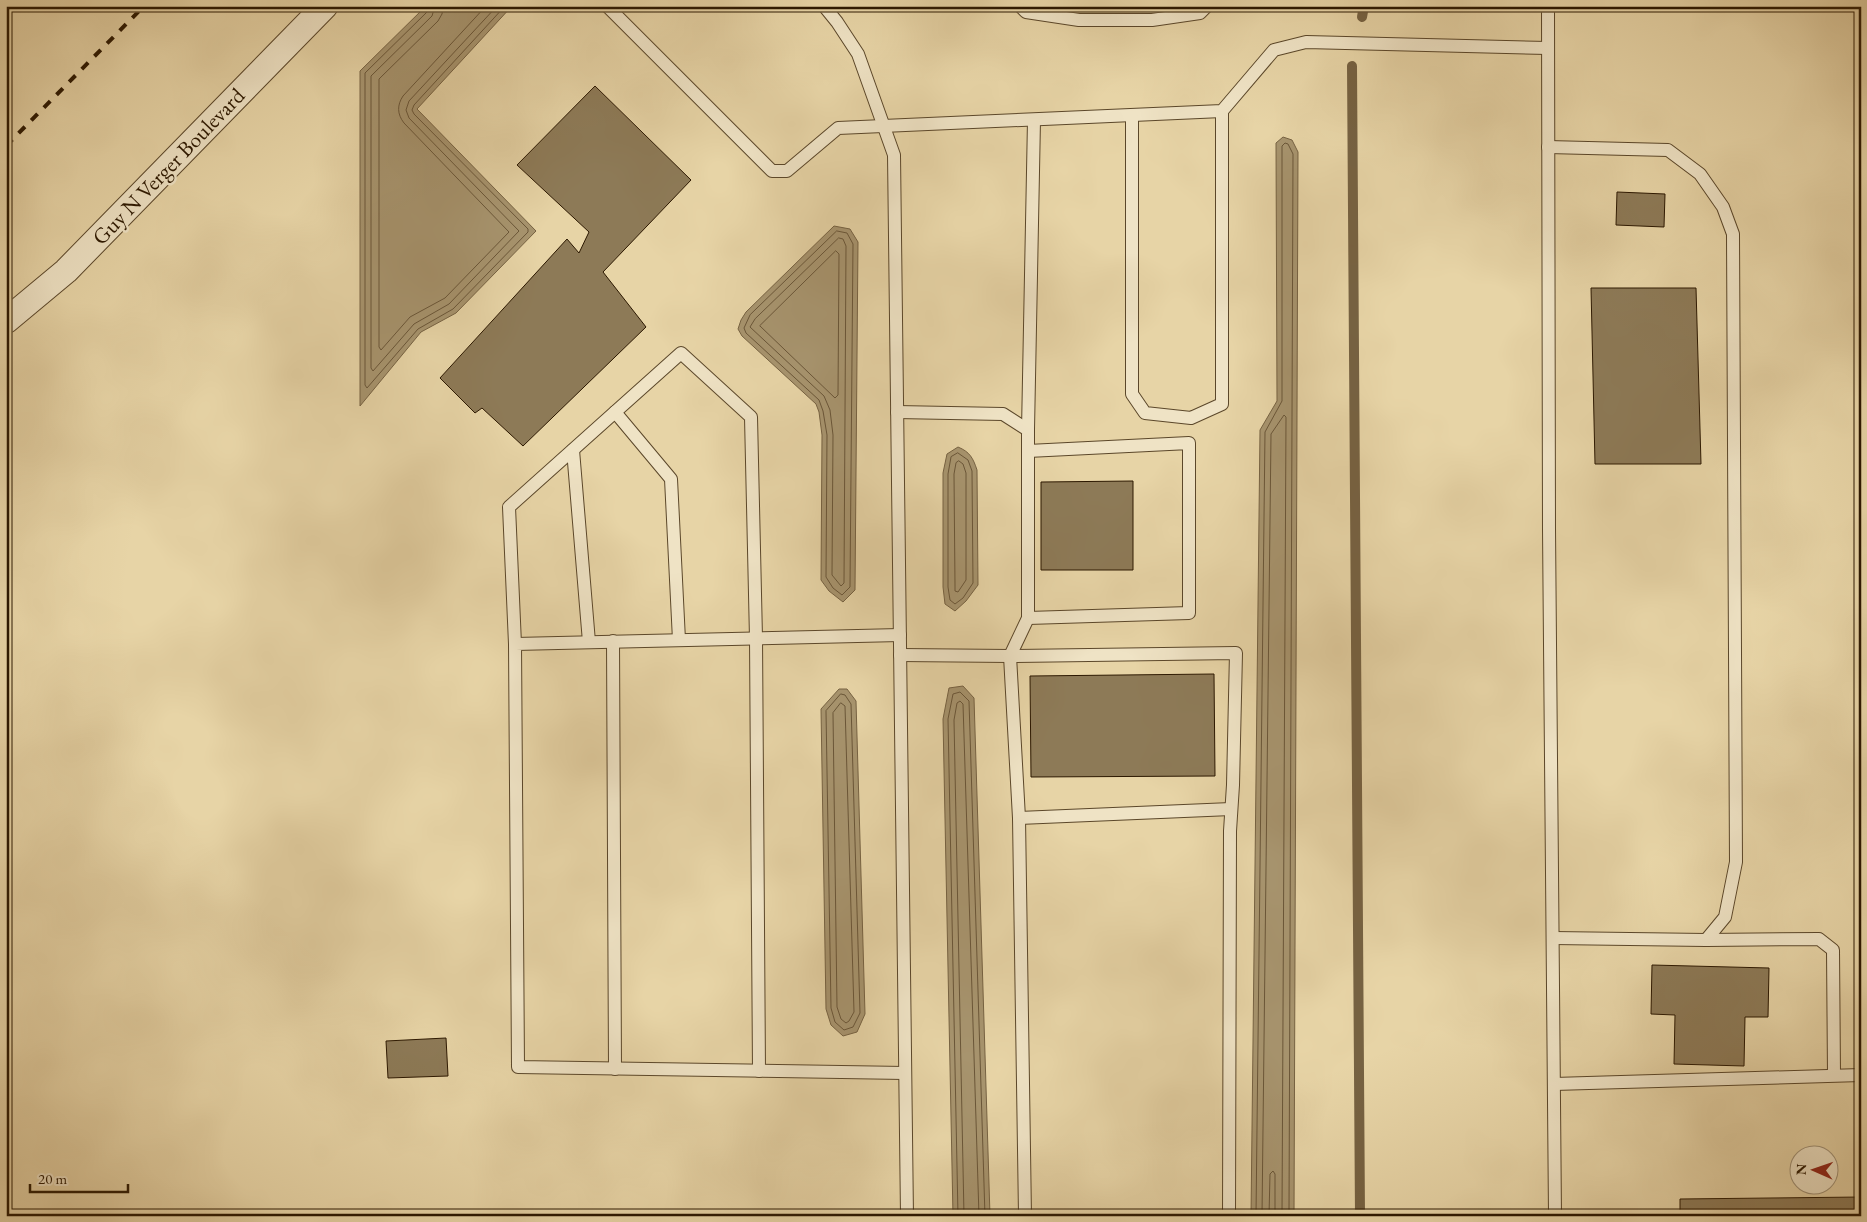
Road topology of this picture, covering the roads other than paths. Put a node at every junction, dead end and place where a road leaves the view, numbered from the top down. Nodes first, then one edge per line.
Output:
1 (325, 6) edge
2 (607, 6) edge
3 (824, 6) edge
4 (1020, 6) edge
5 (1207, 6) edge
6 (1548, 6) edge
7 (1548, 48) junction
8 (1222, 111) junction
9 (1132, 116) junction
10 (1034, 120) junction
11 (885, 127) junction
12 (1548, 147) junction
13 (6, 320) edge
14 (615, 412) junction
15 (897, 412) junction
16 (1028, 430) junction
17 (573, 450) junction
18 (1028, 451) junction
19 (1028, 618) junction
20 (900, 635) junction
21 (756, 638) junction
22 (679, 640) junction
23 (613, 641) junction
24 (589, 642) junction
25 (515, 644) junction
26 (900, 655) junction
27 (1010, 656) junction
28 (1232, 809) junction
29 (1019, 818) junction
30 (1553, 938) junction
31 (1706, 940) junction
32 (615, 1069) junction
33 (759, 1071) junction
34 (905, 1073) junction
35 (1861, 1074) edge
36 (1834, 1075) junction
37 (1554, 1084) junction
38 (907, 1216) edge
39 (1025, 1216) edge
40 (1229, 1216) edge
41 (1555, 1216) edge

1 - 13 street, Guy N Verger Boulevard
2 - 11 lane
3 - 11 lane
4 - 5 lane
6 - 7 lane
7 - 8 lane
7 - 12 lane
8 - 9 lane
8 - 9 lane
9 - 10 lane
10 - 11 lane
10 - 16 lane
11 - 15 lane
12 - 30 lane
12 - 31 lane
14 - 17 lane
14 - 21 lane
14 - 22 lane
15 - 16 lane
15 - 20 lane
16 - 18 lane
17 - 24 lane
17 - 25 lane
18 - 19 lane
18 - 19 lane
19 - 27 lane
20 - 21 lane
20 - 26 lane
21 - 22 lane
21 - 33 lane
22 - 23 lane
23 - 24 lane
23 - 32 lane
24 - 25 lane
25 - 32 lane
26 - 27 lane
26 - 34 lane
27 - 28 lane
27 - 29 lane
28 - 29 lane
28 - 40 lane
29 - 39 lane
30 - 31 lane
30 - 37 lane
31 - 36 lane
32 - 33 lane
33 - 34 lane
34 - 38 lane
35 - 36 lane
36 - 37 lane
37 - 41 lane

